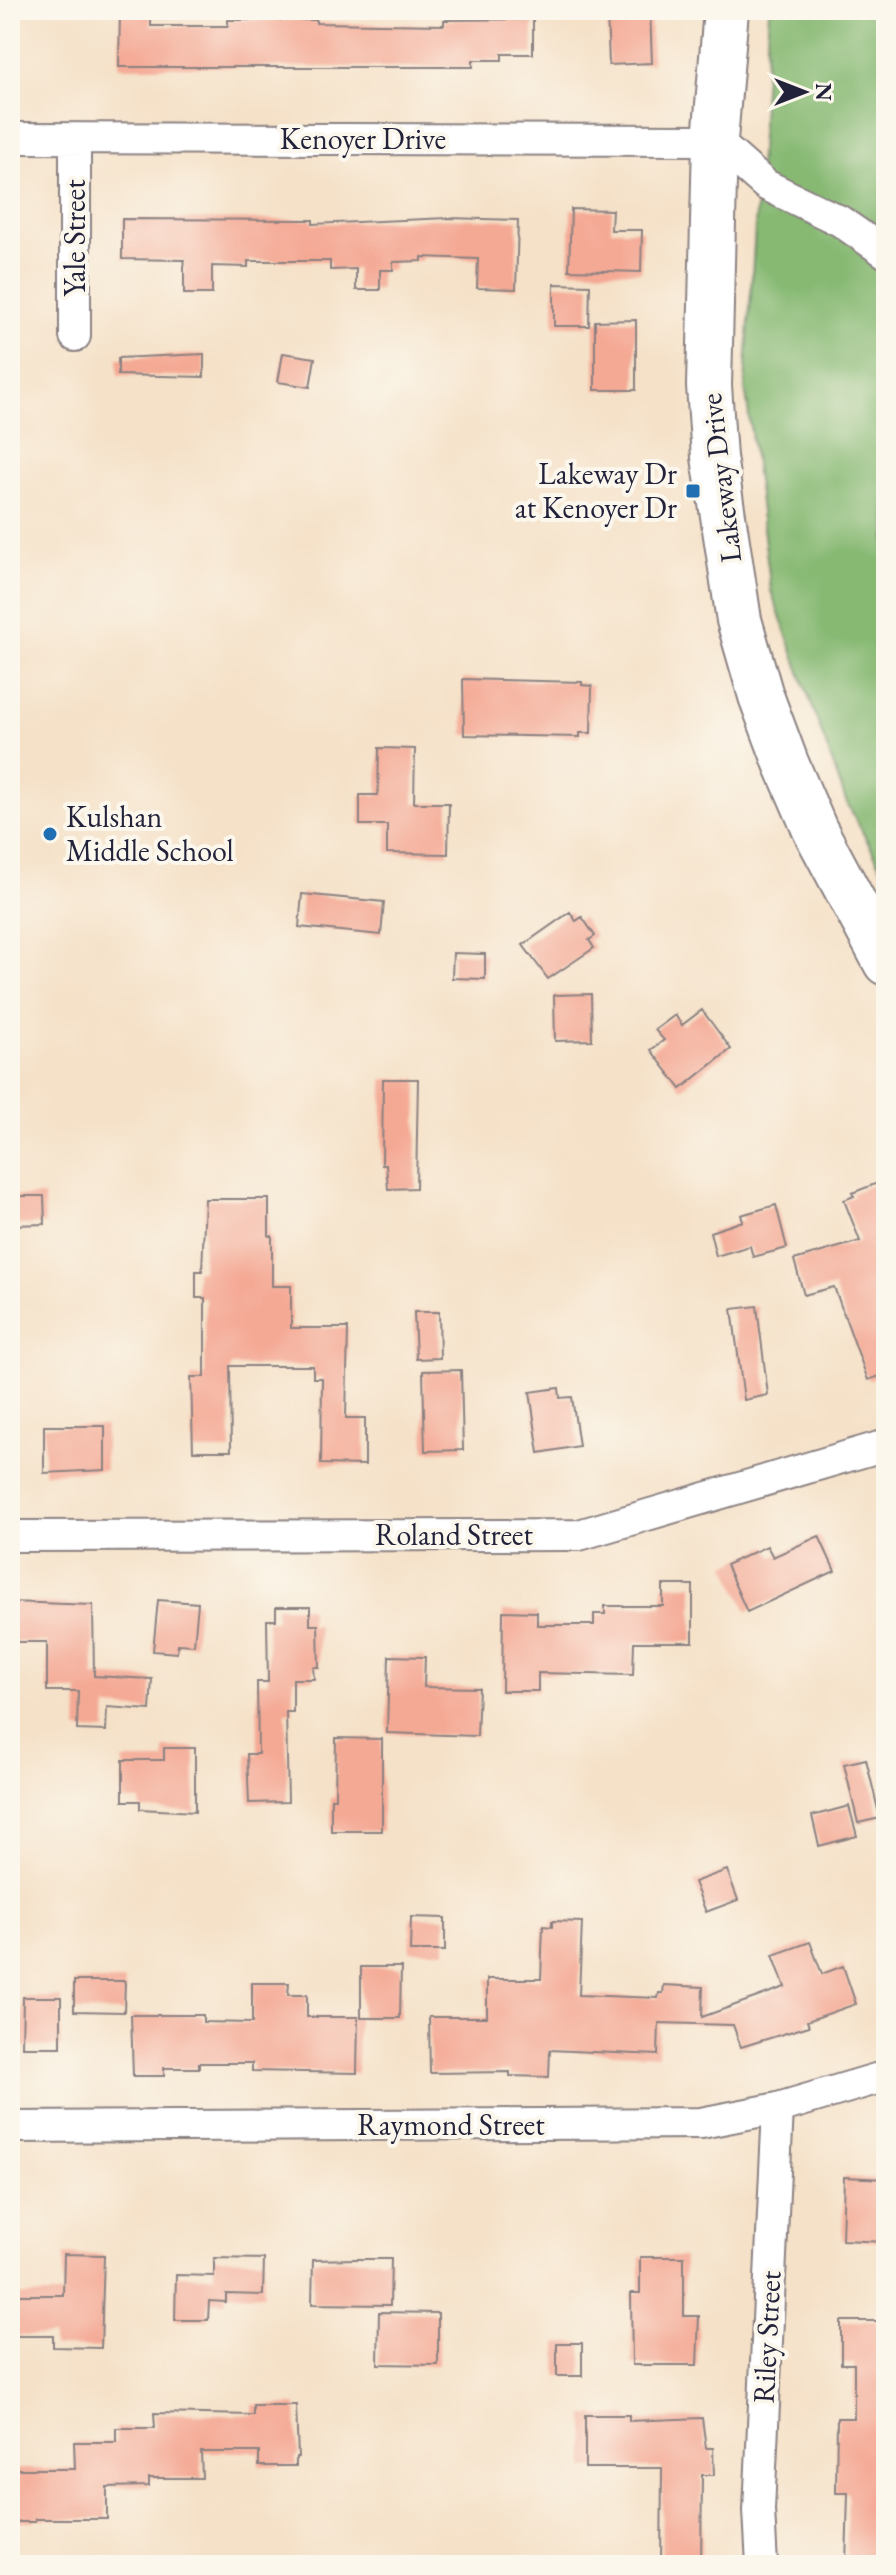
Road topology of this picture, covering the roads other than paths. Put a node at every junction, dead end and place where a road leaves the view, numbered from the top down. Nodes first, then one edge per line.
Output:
1 (726, 10) edge
2 (10, 138) edge
3 (75, 139) junction
4 (715, 140) junction
5 (886, 253) edge
6 (75, 336) dead end
7 (886, 963) edge
8 (886, 1445) edge
9 (10, 1536) edge
10 (886, 2076) edge
11 (778, 2108) junction
12 (10, 2127) edge
13 (762, 2565) edge

1 - 4 main road, Lakeway Drive
2 - 3 street, Kenoyer Drive
3 - 4 street, Kenoyer Drive
3 - 6 street, Yale Street
4 - 5 street
4 - 7 main road, Lakeway Drive
8 - 9 street, Roland Street
10 - 11 street, Raymond Street
11 - 12 street, Raymond Street
11 - 13 street, Riley Street

